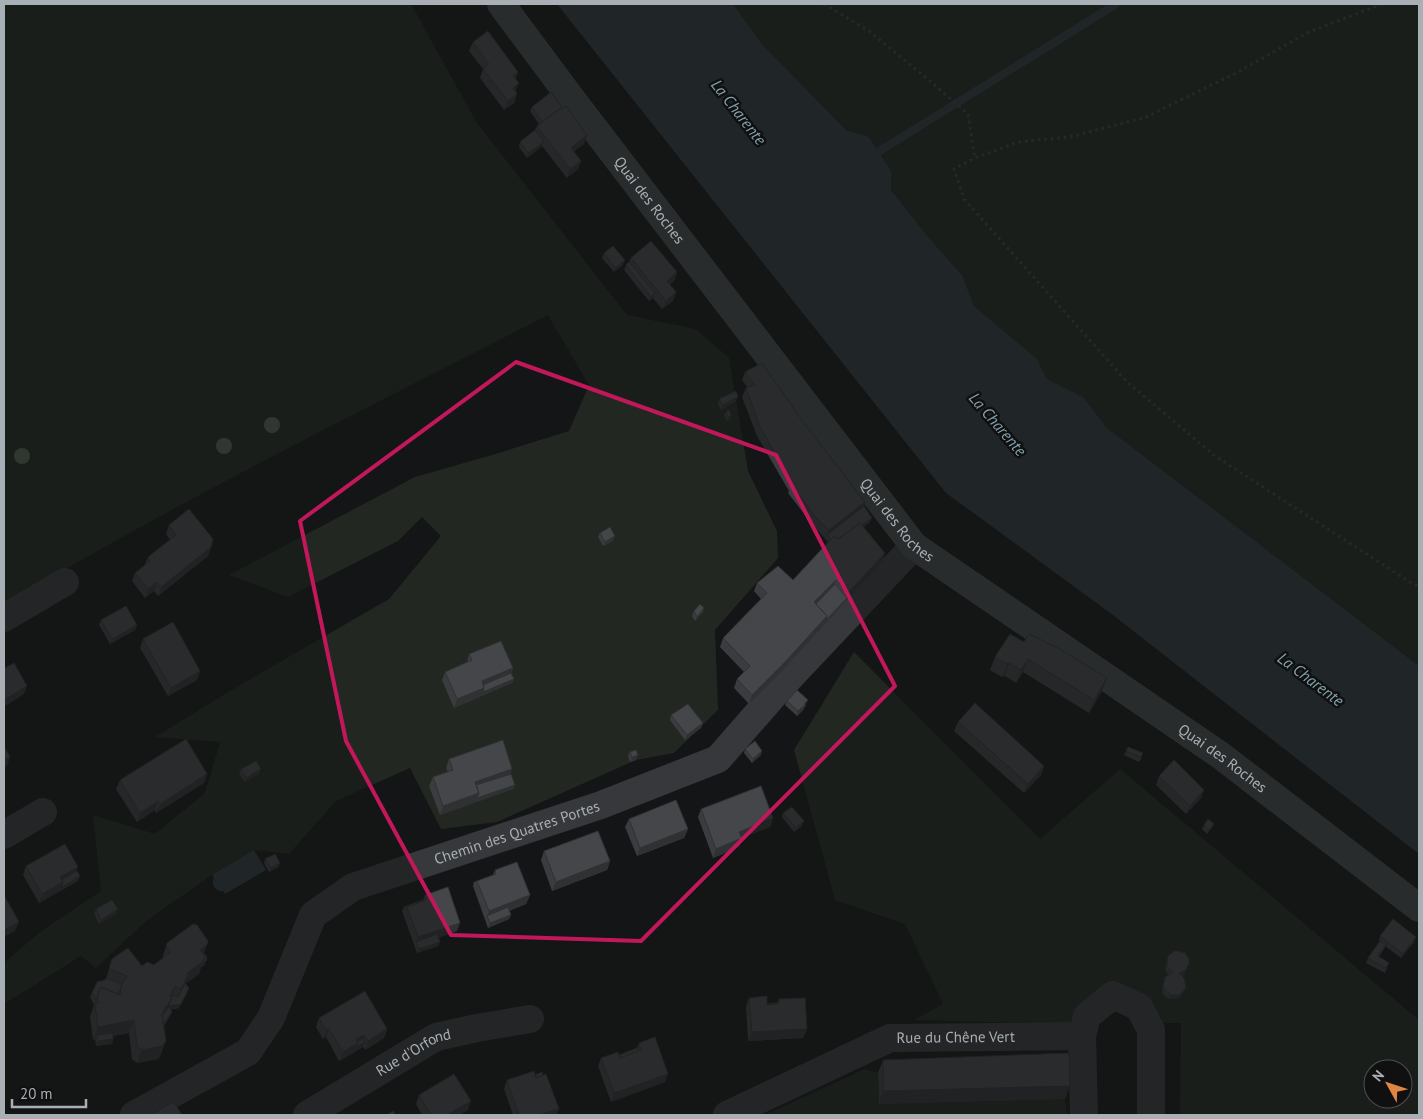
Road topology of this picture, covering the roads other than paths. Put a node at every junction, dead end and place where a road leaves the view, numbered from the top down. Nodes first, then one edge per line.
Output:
1 (501, 4) edge
2 (914, 546) junction
3 (66, 582) dead end
4 (4, 618) edge
5 (43, 812) dead end
6 (4, 835) edge
7 (1419, 908) edge
8 (530, 1019) dead end
9 (1082, 1036) junction
10 (134, 1115) edge
11 (307, 1115) edge
12 (727, 1115) edge
13 (1084, 1115) edge
14 (1151, 1115) edge

1 - 2 street, Quai des Roches
2 - 7 street, Quai des Roches
2 - 10 street, Chemin des Quatres Portes
3 - 4 street
5 - 6 street
8 - 11 street, Rue d'Orfond
9 - 12 street, Rue du Chêne Vert
9 - 13 street
9 - 14 street

